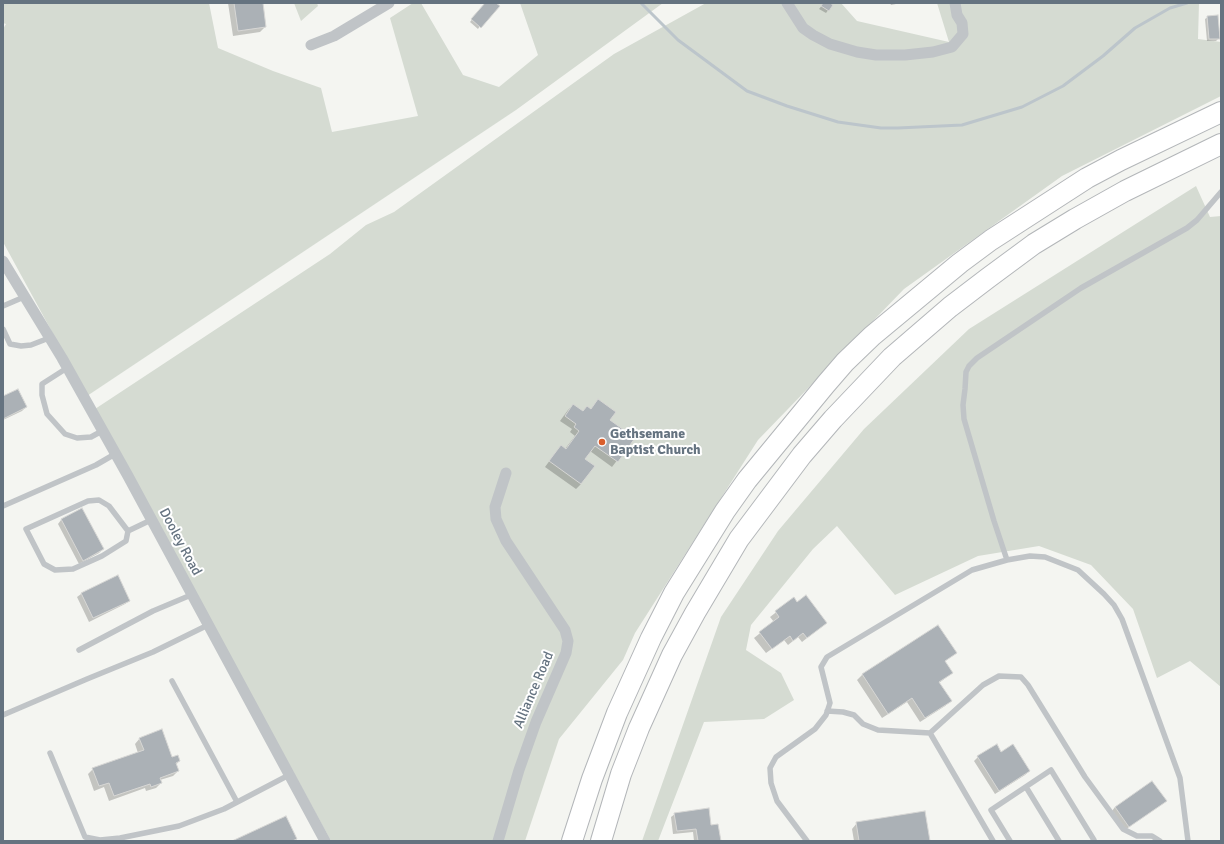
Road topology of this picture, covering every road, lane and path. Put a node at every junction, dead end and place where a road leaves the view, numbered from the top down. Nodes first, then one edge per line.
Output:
1 (389, 3) edge
2 (788, 3) edge
3 (955, 3) edge
4 (311, 45) dead end
5 (1221, 112) edge
6 (1221, 144) edge
7 (1221, 192) edge
8 (3, 261) edge
9 (24, 297) junction
10 (3, 306) edge
11 (3, 329) edge
12 (49, 338) junction
13 (67, 368) junction
14 (102, 431) junction
15 (115, 454) junction
16 (506, 473) dead end
17 (3, 506) edge
18 (152, 520) junction
19 (128, 531) junction
20 (1007, 560) junction
21 (191, 595) junction
22 (208, 625) junction
23 (79, 650) dead end
24 (172, 681) dead end
25 (827, 712) junction
26 (3, 715) edge
27 (930, 733) junction
28 (50, 753) dead end
29 (289, 775) junction
30 (1026, 787) junction
31 (237, 802) junction
32 (325, 841) edge
33 (498, 841) edge
34 (572, 841) edge
35 (601, 841) edge
36 (807, 841) edge
37 (993, 841) edge
38 (1010, 841) edge
39 (1059, 841) edge
40 (1093, 841) edge
41 (1160, 841) edge
42 (1188, 841) edge

1 - 4 street
2 - 3 street
5 - 34 highway
6 - 35 highway
7 - 20 lane
8 - 9 street, Dooley Road
9 - 10 lane
9 - 12 street, Dooley Road
11 - 12 lane
12 - 13 street, Dooley Road
13 - 14 street, Dooley Road
13 - 14 lane
14 - 15 street, Dooley Road
15 - 17 lane
15 - 18 street, Dooley Road
16 - 33 street, Alliance Road
18 - 19 lane
18 - 21 street, Dooley Road
19 - 19 lane
20 - 25 lane
20 - 42 lane
21 - 22 street, Dooley Road
21 - 23 lane
22 - 26 lane
22 - 29 street, Dooley Road
24 - 31 lane
25 - 27 lane
25 - 36 lane
27 - 37 lane
27 - 41 lane
28 - 31 lane
29 - 31 lane
29 - 32 street, Dooley Road
30 - 38 lane
30 - 39 lane
30 - 40 lane

